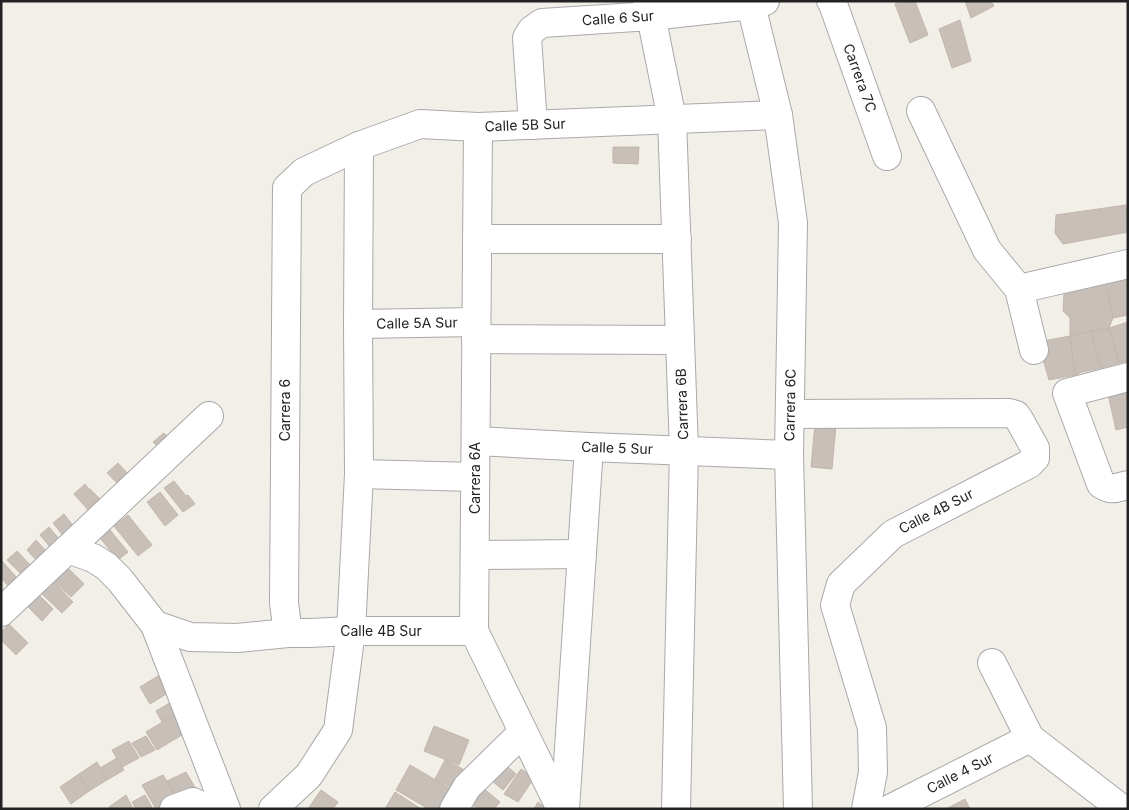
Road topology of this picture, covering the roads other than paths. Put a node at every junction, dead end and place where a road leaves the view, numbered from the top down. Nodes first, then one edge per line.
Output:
1 (831, 1) edge
2 (758, 3) edge
3 (649, 9) edge
4 (921, 111) dead end
5 (778, 115) junction
6 (672, 119) junction
7 (533, 125) junction
8 (478, 127) junction
9 (359, 146) junction
10 (887, 156) dead end
11 (287, 188) joint
12 (477, 238) junction
13 (677, 239) junction
14 (1128, 264) edge
15 (1019, 289) junction
16 (358, 324) junction
17 (476, 331) junction
18 (680, 340) junction
19 (1034, 350) dead end
20 (1128, 378) edge
21 (790, 414) junction
22 (209, 416) dead end
23 (476, 442) junction
24 (589, 447) junction
25 (684, 450) junction
26 (789, 455) junction
27 (359, 474) junction
28 (475, 477) junction
29 (1128, 485) edge
30 (68, 549) junction
31 (582, 554) junction
32 (475, 555) junction
33 (1, 612) edge
34 (155, 625) junction
35 (351, 631) junction
36 (474, 631) junction
37 (288, 633) junction
38 (992, 664) dead end
39 (523, 732) junction
40 (1030, 738) junction
41 (174, 809) edge
42 (208, 809) edge
43 (226, 809) edge
44 (273, 809) edge
45 (454, 809) edge
46 (561, 809) edge
47 (565, 809) edge
48 (676, 809) edge
49 (798, 809) edge
50 (866, 809) edge
51 (890, 809) edge
52 (1122, 809) edge

1 - 10 street, Carrera 7C
2 - 3 street, Calle 6 Sur
2 - 5 street, Carrera 6C
3 - 6 street, Carrera 6B
3 - 7 street, Calle 6 Sur
4 - 15 street
5 - 6 street, Calle 5B Sur
5 - 21 street, Carrera 6C
6 - 7 street, Calle 5B Sur
6 - 13 street, Carrera 6B
7 - 8 street, Calle 5B Sur
8 - 9 street, Calle 5B Sur
8 - 12 street, Carrera 6A
9 - 11 street, Calle 5B Sur
9 - 16 street
11 - 37 street, Carrera 6
12 - 13 street
12 - 17 street, Carrera 6A
13 - 18 street, Carrera 6B
14 - 15 street
15 - 19 street
16 - 17 street, Calle 5A Sur
16 - 27 street
17 - 18 street, Calle 5A Sur
17 - 23 street, Carrera 6A
18 - 25 street, Carrera 6B
20 - 29 street
21 - 26 street, Carrera 6C
21 - 50 street, Calle 4B Sur
22 - 30 street
23 - 24 street, Calle 5 Sur
23 - 28 street, Carrera 6A
24 - 25 street, Calle 5 Sur
24 - 31 street
25 - 26 street, Calle 5 Sur
25 - 48 street, Carrera 6B
26 - 49 street, Carrera 6C
27 - 28 street
27 - 35 street
28 - 32 street, Carrera 6A
30 - 33 street
30 - 34 street
31 - 32 street
31 - 47 street
32 - 36 street, Carrera 6A
34 - 37 street, Calle 4B Sur
34 - 43 street
35 - 36 street, Calle 4B Sur
35 - 37 street, Calle 4B Sur
35 - 44 street
36 - 39 street, Carrera 6A
38 - 40 street
39 - 45 street
39 - 46 street, Carrera 6A
40 - 51 street, Calle 4 Sur
40 - 52 street
41 - 42 street

